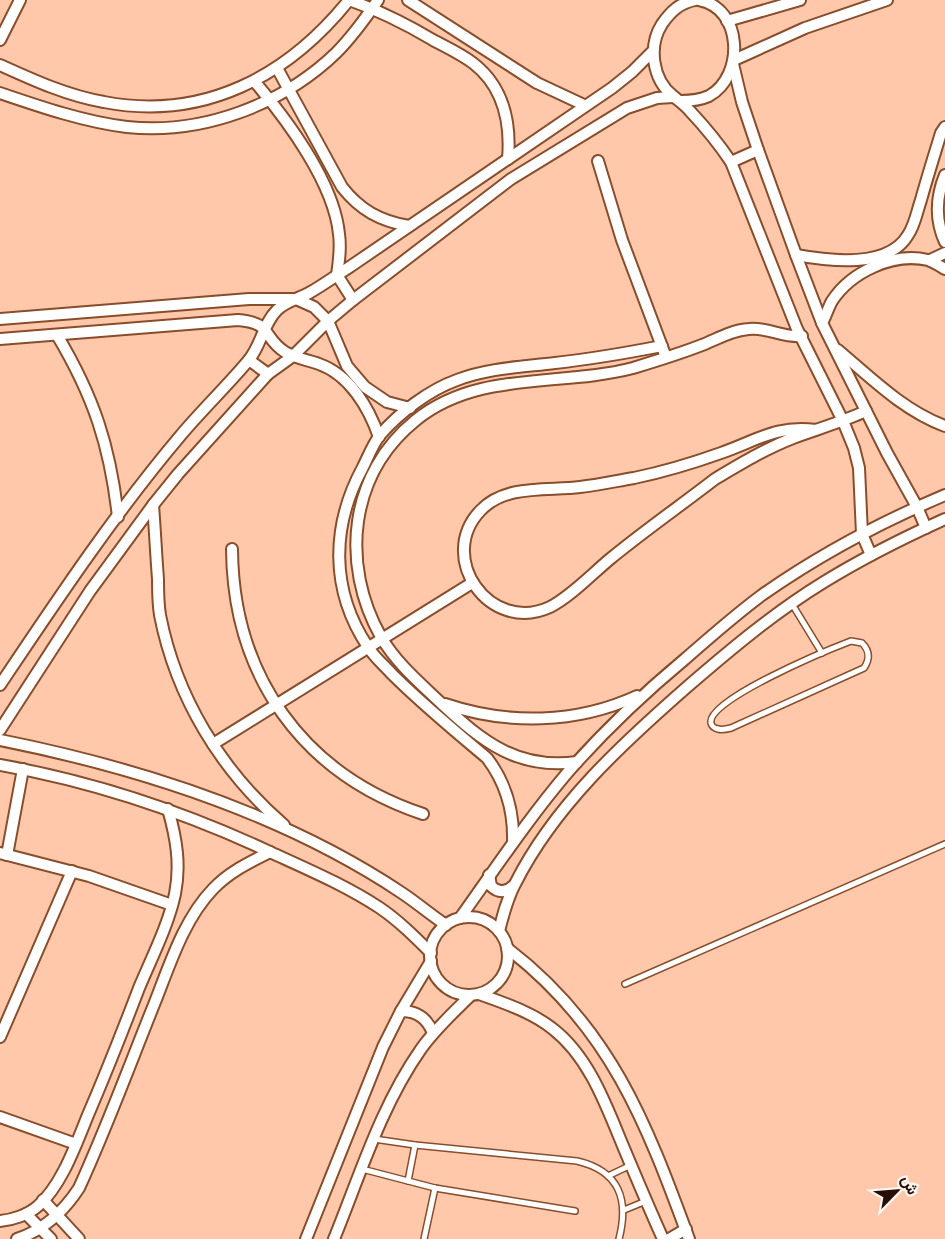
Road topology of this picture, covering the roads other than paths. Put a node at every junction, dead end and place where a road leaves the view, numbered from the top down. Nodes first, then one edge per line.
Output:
1 (20, 0) edge
2 (349, 0) edge
3 (408, 0) edge
4 (697, 0) edge
5 (800, 0) edge
6 (887, 0) edge
7 (375, 4) edge
8 (675, 4) edge
9 (720, 4) edge
10 (727, 21) junction
11 (0, 40) edge
12 (653, 51) junction
13 (733, 62) junction
14 (0, 65) edge
15 (277, 68) junction
16 (255, 82) junction
17 (288, 88) junction
18 (0, 93) edge
19 (269, 99) junction
20 (677, 99) junction
21 (584, 105) junction
22 (945, 127) edge
23 (758, 150) junction
24 (508, 159) junction
25 (598, 161) dead end
26 (731, 162) junction
27 (945, 175) edge
28 (409, 226) junction
29 (945, 242) edge
30 (945, 253) edge
31 (796, 255) junction
32 (930, 261) junction
33 (945, 269) edge
34 (337, 275) junction
35 (296, 298) junction
36 (353, 300) junction
37 (0, 319) edge
38 (328, 321) junction
39 (822, 323) junction
40 (266, 329) junction
41 (57, 335) junction
42 (802, 336) junction
43 (0, 339) edge
44 (662, 346) junction
45 (834, 347) junction
46 (293, 356) junction
47 (667, 358) junction
48 (249, 360) junction
49 (268, 374) junction
50 (410, 408) junction
51 (866, 411) junction
52 (843, 421) junction
53 (945, 426) edge
54 (816, 430) junction
55 (379, 437) junction
56 (945, 495) edge
57 (153, 505) junction
58 (917, 507) junction
59 (118, 517) junction
60 (945, 519) edge
61 (926, 528) junction
62 (862, 534) junction
63 (232, 549) dead end
64 (871, 555) junction
65 (472, 583) junction
66 (792, 604) junction
67 (382, 638) junction
68 (368, 648) junction
69 (822, 653) junction
70 (0, 685) edge
71 (645, 692) junction
72 (441, 703) junction
73 (275, 704) junction
74 (0, 730) edge
75 (0, 740) edge
76 (213, 744) junction
77 (577, 762) junction
78 (0, 765) edge
79 (23, 769) junction
80 (168, 809) junction
81 (423, 814) dead end
82 (293, 833) junction
83 (513, 842) junction
84 (945, 844) edge
85 (270, 852) junction
86 (4, 854) edge
87 (72, 871) junction
88 (489, 876) junction
89 (513, 886) junction
90 (172, 905) junction
91 (460, 918) junction
92 (446, 925) junction
93 (499, 931) junction
94 (507, 948) junction
95 (431, 957) junction
96 (625, 984) dead end
97 (475, 995) junction
98 (400, 1011) junction
99 (433, 1033) junction
100 (0, 1037) edge
101 (0, 1117) edge
102 (374, 1139) junction
103 (76, 1144) junction
104 (416, 1145) junction
105 (631, 1165) junction
106 (362, 1168) junction
107 (608, 1176) junction
108 (408, 1181) junction
109 (435, 1188) junction
110 (43, 1200) junction
111 (646, 1201) junction
112 (624, 1210) junction
113 (575, 1211) dead end
114 (26, 1214) junction
115 (58, 1215) junction
116 (0, 1221) edge
117 (40, 1228) junction
118 (687, 1234) edge
119 (17, 1239) edge
120 (51, 1239) edge
121 (79, 1239) edge
122 (306, 1239) edge
123 (334, 1239) edge
124 (424, 1239) edge
125 (619, 1239) edge
126 (663, 1239) edge
127 (669, 1239) edge

1 - 11 street
2 - 7 street
2 - 15 street
3 - 21 street
4 - 8 street
4 - 9 street
5 - 10 street
6 - 13 street
7 - 17 street
7 - 24 street
8 - 12 street
9 - 10 street
10 - 13 street
12 - 20 street
12 - 21 street
13 - 20 street
13 - 23 street
14 - 16 street
15 - 16 street
15 - 17 street
16 - 19 street
17 - 19 street
17 - 28 street
18 - 19 street
19 - 34 street
20 - 26 street
20 - 36 street
21 - 24 street
22 - 31 street
23 - 26 street
23 - 31 street
24 - 28 street
25 - 44 street
26 - 42 street
27 - 29 street
28 - 34 street
30 - 32 street
31 - 39 street
32 - 33 street
32 - 39 street
34 - 35 street
34 - 36 street
35 - 37 street
35 - 38 street
35 - 40 street
36 - 38 street
38 - 46 street
38 - 50 street
39 - 45 street
40 - 41 street
40 - 46 street
40 - 48 street
41 - 43 street
41 - 59 street
42 - 47 street
42 - 52 street
44 - 47 street
44 - 50 street
45 - 51 street
45 - 53 street
46 - 49 street
46 - 55 street
47 - 67 street
48 - 49 street
48 - 59 street
49 - 57 street
50 - 55 street
51 - 52 street
51 - 58 street
52 - 54 street
52 - 62 street
54 - 65 street
54 - 65 street
55 - 68 street
56 - 58 street
57 - 74 street
57 - 76 street
58 - 61 street
58 - 62 street
59 - 70 street
60 - 61 street
61 - 64 street
62 - 64 street
62 - 71 street
63 - 73 street
64 - 66 street
65 - 67 street
66 - 69 lane
66 - 89 street
67 - 68 street
67 - 72 street
68 - 73 street
68 - 83 street
69 - 69 lane
71 - 72 street
71 - 77 street
72 - 77 street
73 - 76 street
73 - 81 street
75 - 82 street
76 - 82 street
77 - 83 street
78 - 79 street
79 - 80 street
79 - 86 street
80 - 85 street
80 - 90 street
82 - 92 street
83 - 88 street
84 - 96 lane
85 - 95 street
85 - 115 street
86 - 87 street
87 - 90 street
87 - 100 street
88 - 89 street
88 - 91 street
89 - 93 street
90 - 103 street
91 - 92 street
91 - 93 street
92 - 95 street
93 - 94 street
94 - 97 street
94 - 118 street
95 - 97 street
95 - 98 street
97 - 99 street
97 - 105 street
98 - 99 street
98 - 122 street
99 - 102 street
101 - 103 street
102 - 104 lane
102 - 106 street
103 - 110 street
104 - 107 lane
104 - 108 lane
105 - 107 lane
105 - 111 street
106 - 108 lane
106 - 123 street
107 - 112 lane
108 - 109 lane
109 - 113 lane
109 - 124 lane
110 - 114 street
110 - 115 street
111 - 112 lane
111 - 126 street
112 - 125 lane
114 - 116 street
114 - 117 street
115 - 117 street
115 - 121 street
117 - 119 street
117 - 120 street
118 - 127 street

